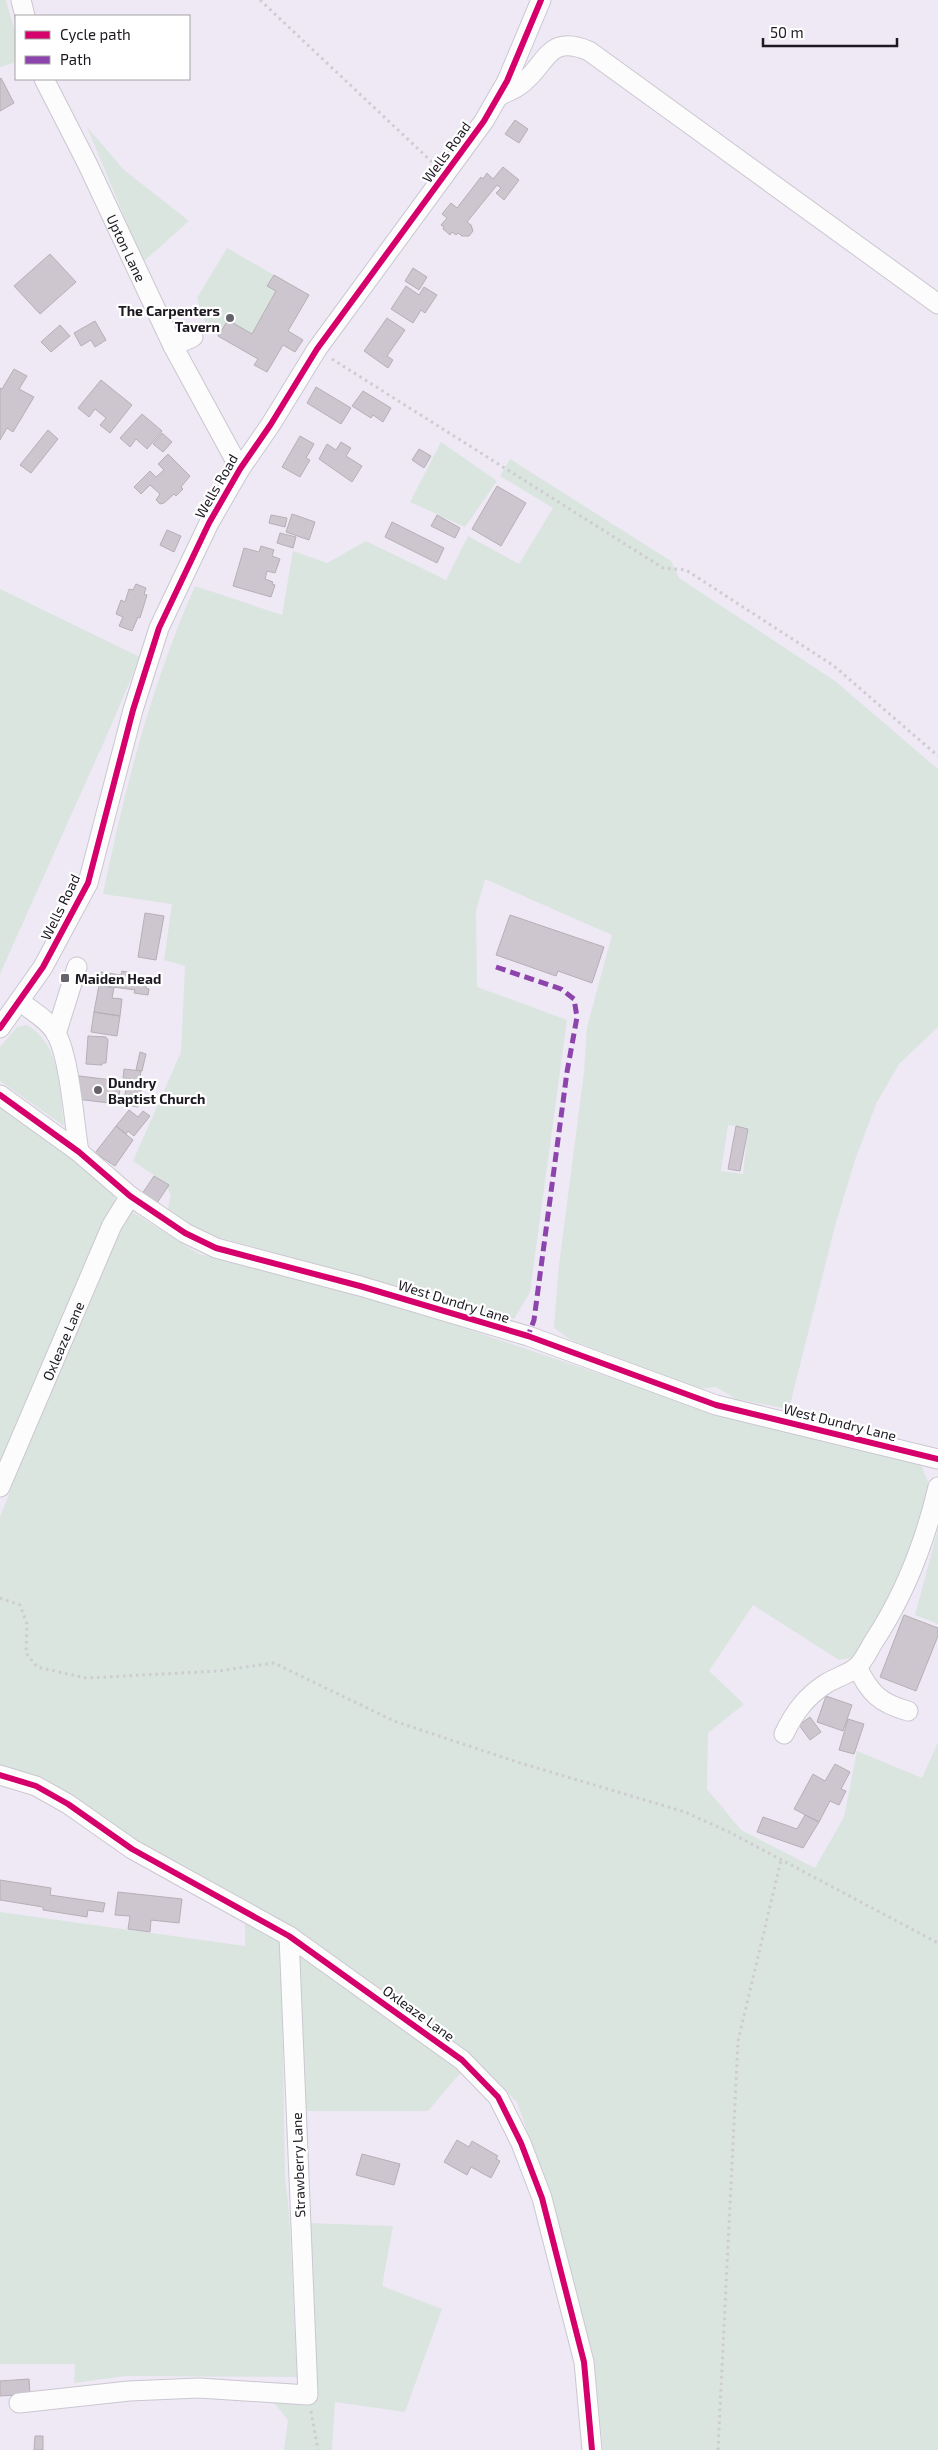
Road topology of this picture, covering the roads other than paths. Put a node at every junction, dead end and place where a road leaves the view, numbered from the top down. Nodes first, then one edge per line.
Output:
1 (22, 0) edge
2 (541, 0) edge
3 (25, 15) edge
4 (45, 80) edge
5 (499, 96) junction
6 (938, 304) edge
7 (193, 337) dead end
8 (173, 346) junction
9 (240, 469) junction
10 (77, 967) dead end
11 (19, 1001) junction
12 (0, 1028) edge
13 (56, 1034) junction
14 (0, 1095) edge
15 (79, 1152) junction
16 (130, 1196) junction
17 (938, 1459) edge
18 (938, 1487) edge
19 (0, 1488) edge
20 (856, 1667) junction
21 (908, 1711) dead end
22 (784, 1734) dead end
23 (0, 1776) edge
24 (288, 1936) junction
25 (19, 2403) dead end
26 (592, 2450) edge

1 - 3 street
2 - 5 street, Wells Road
4 - 8 street, Upton Lane
5 - 6 street
5 - 9 street, Wells Road
7 - 8 street
8 - 9 street, Upton Lane
9 - 11 street, Wells Road
10 - 13 street
11 - 12 street, Wells Road
11 - 13 street
13 - 15 street
14 - 15 street, West Dundry Lane
15 - 16 street, West Dundry Lane
16 - 17 street, West Dundry Lane
16 - 19 street, Oxleaze Lane
18 - 20 street
20 - 21 street
20 - 22 street
23 - 24 street, Oxleaze Lane
24 - 25 street, Strawberry Lane
24 - 26 street, Oxleaze Lane

